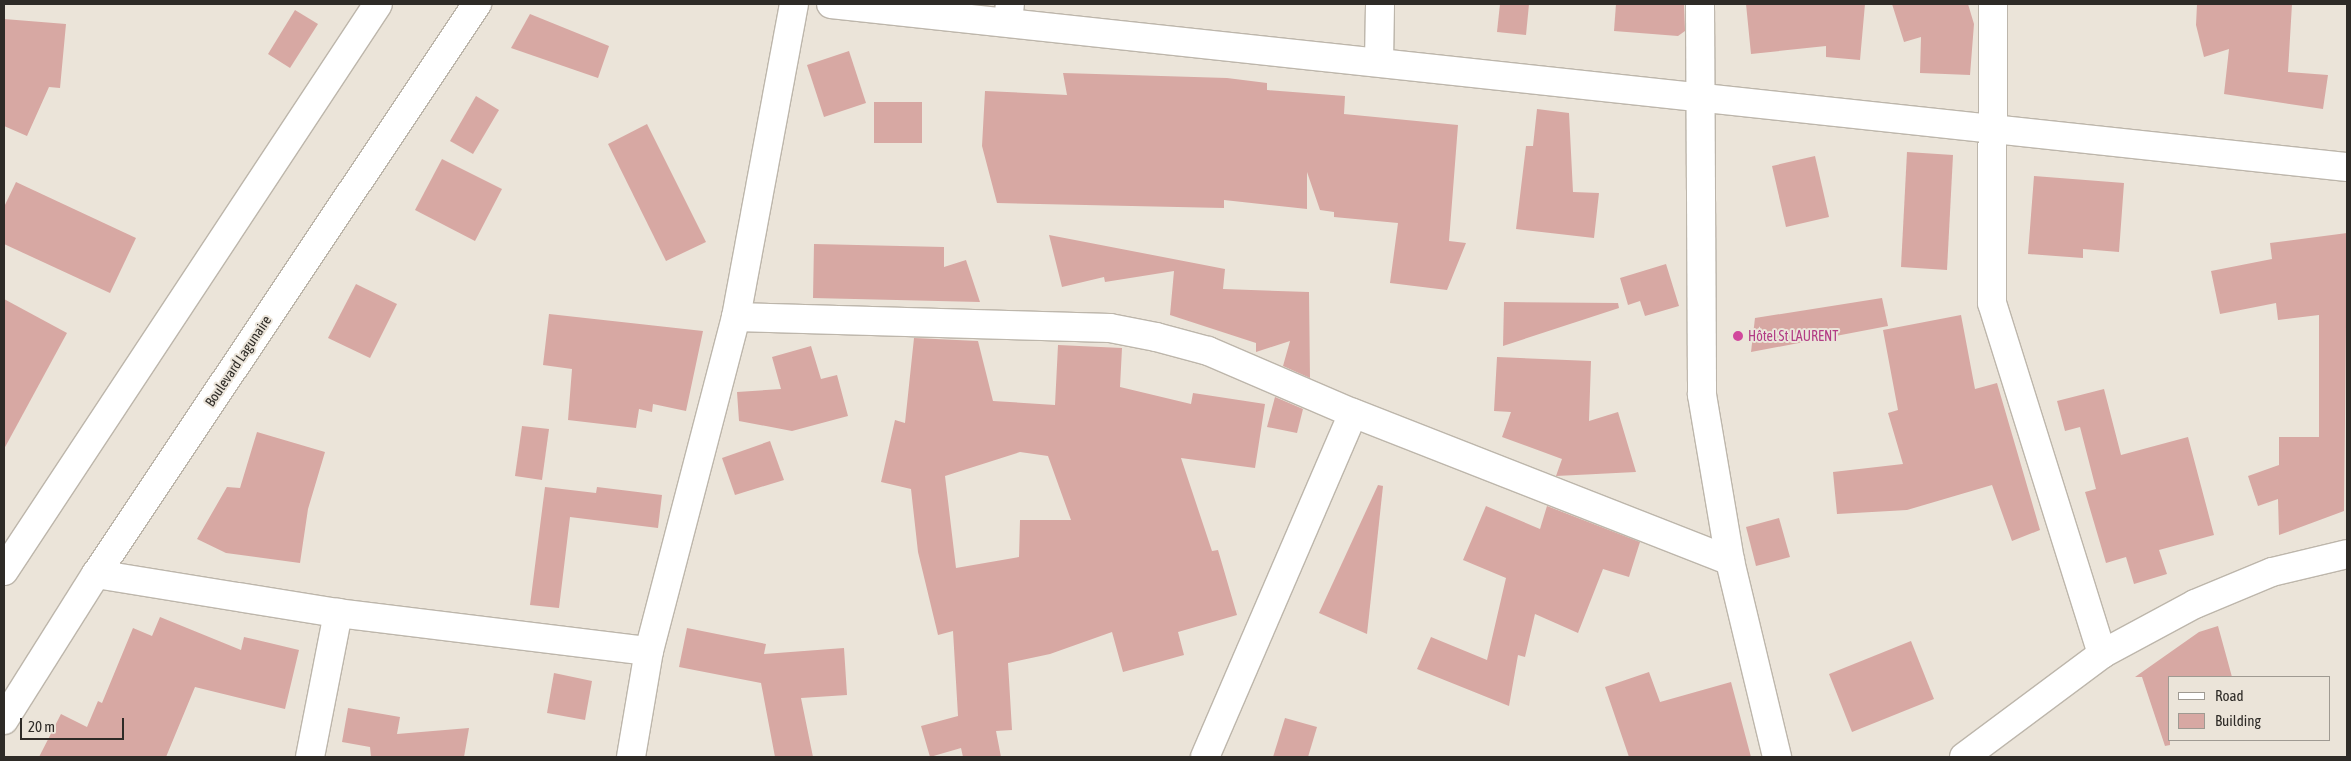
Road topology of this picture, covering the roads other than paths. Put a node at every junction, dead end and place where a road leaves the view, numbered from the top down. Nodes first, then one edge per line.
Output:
1 (378, 4) edge
2 (477, 4) edge
3 (794, 4) edge
4 (831, 4) edge
5 (1380, 4) edge
6 (1700, 4) edge
7 (1993, 4) edge
8 (1009, 13) edge
9 (1379, 62) junction
10 (1701, 94) junction
11 (1995, 130) junction
12 (2347, 166) edge
13 (736, 317) junction
14 (1353, 413) junction
15 (2347, 554) edge
16 (1730, 561) junction
17 (4, 571) edge
18 (96, 574) junction
19 (338, 613) junction
20 (649, 651) junction
21 (2102, 654) junction
22 (4, 720) edge
23 (310, 757) edge
24 (631, 757) edge
25 (1205, 757) edge
26 (1777, 757) edge
27 (1964, 757) edge

1 - 17 street
2 - 18 street, Boulevard Lagunaire
3 - 13 street
4 - 8 street
5 - 9 street
6 - 10 street
7 - 11 street
8 - 9 street
9 - 10 street
10 - 11 street
10 - 16 street
11 - 12 street
11 - 21 street
13 - 14 street
13 - 20 street
14 - 16 street
14 - 25 street
15 - 21 street
16 - 26 street
18 - 19 street
18 - 22 street, Boulevard Lagunaire
19 - 20 street
19 - 23 street
20 - 24 street
21 - 27 street

